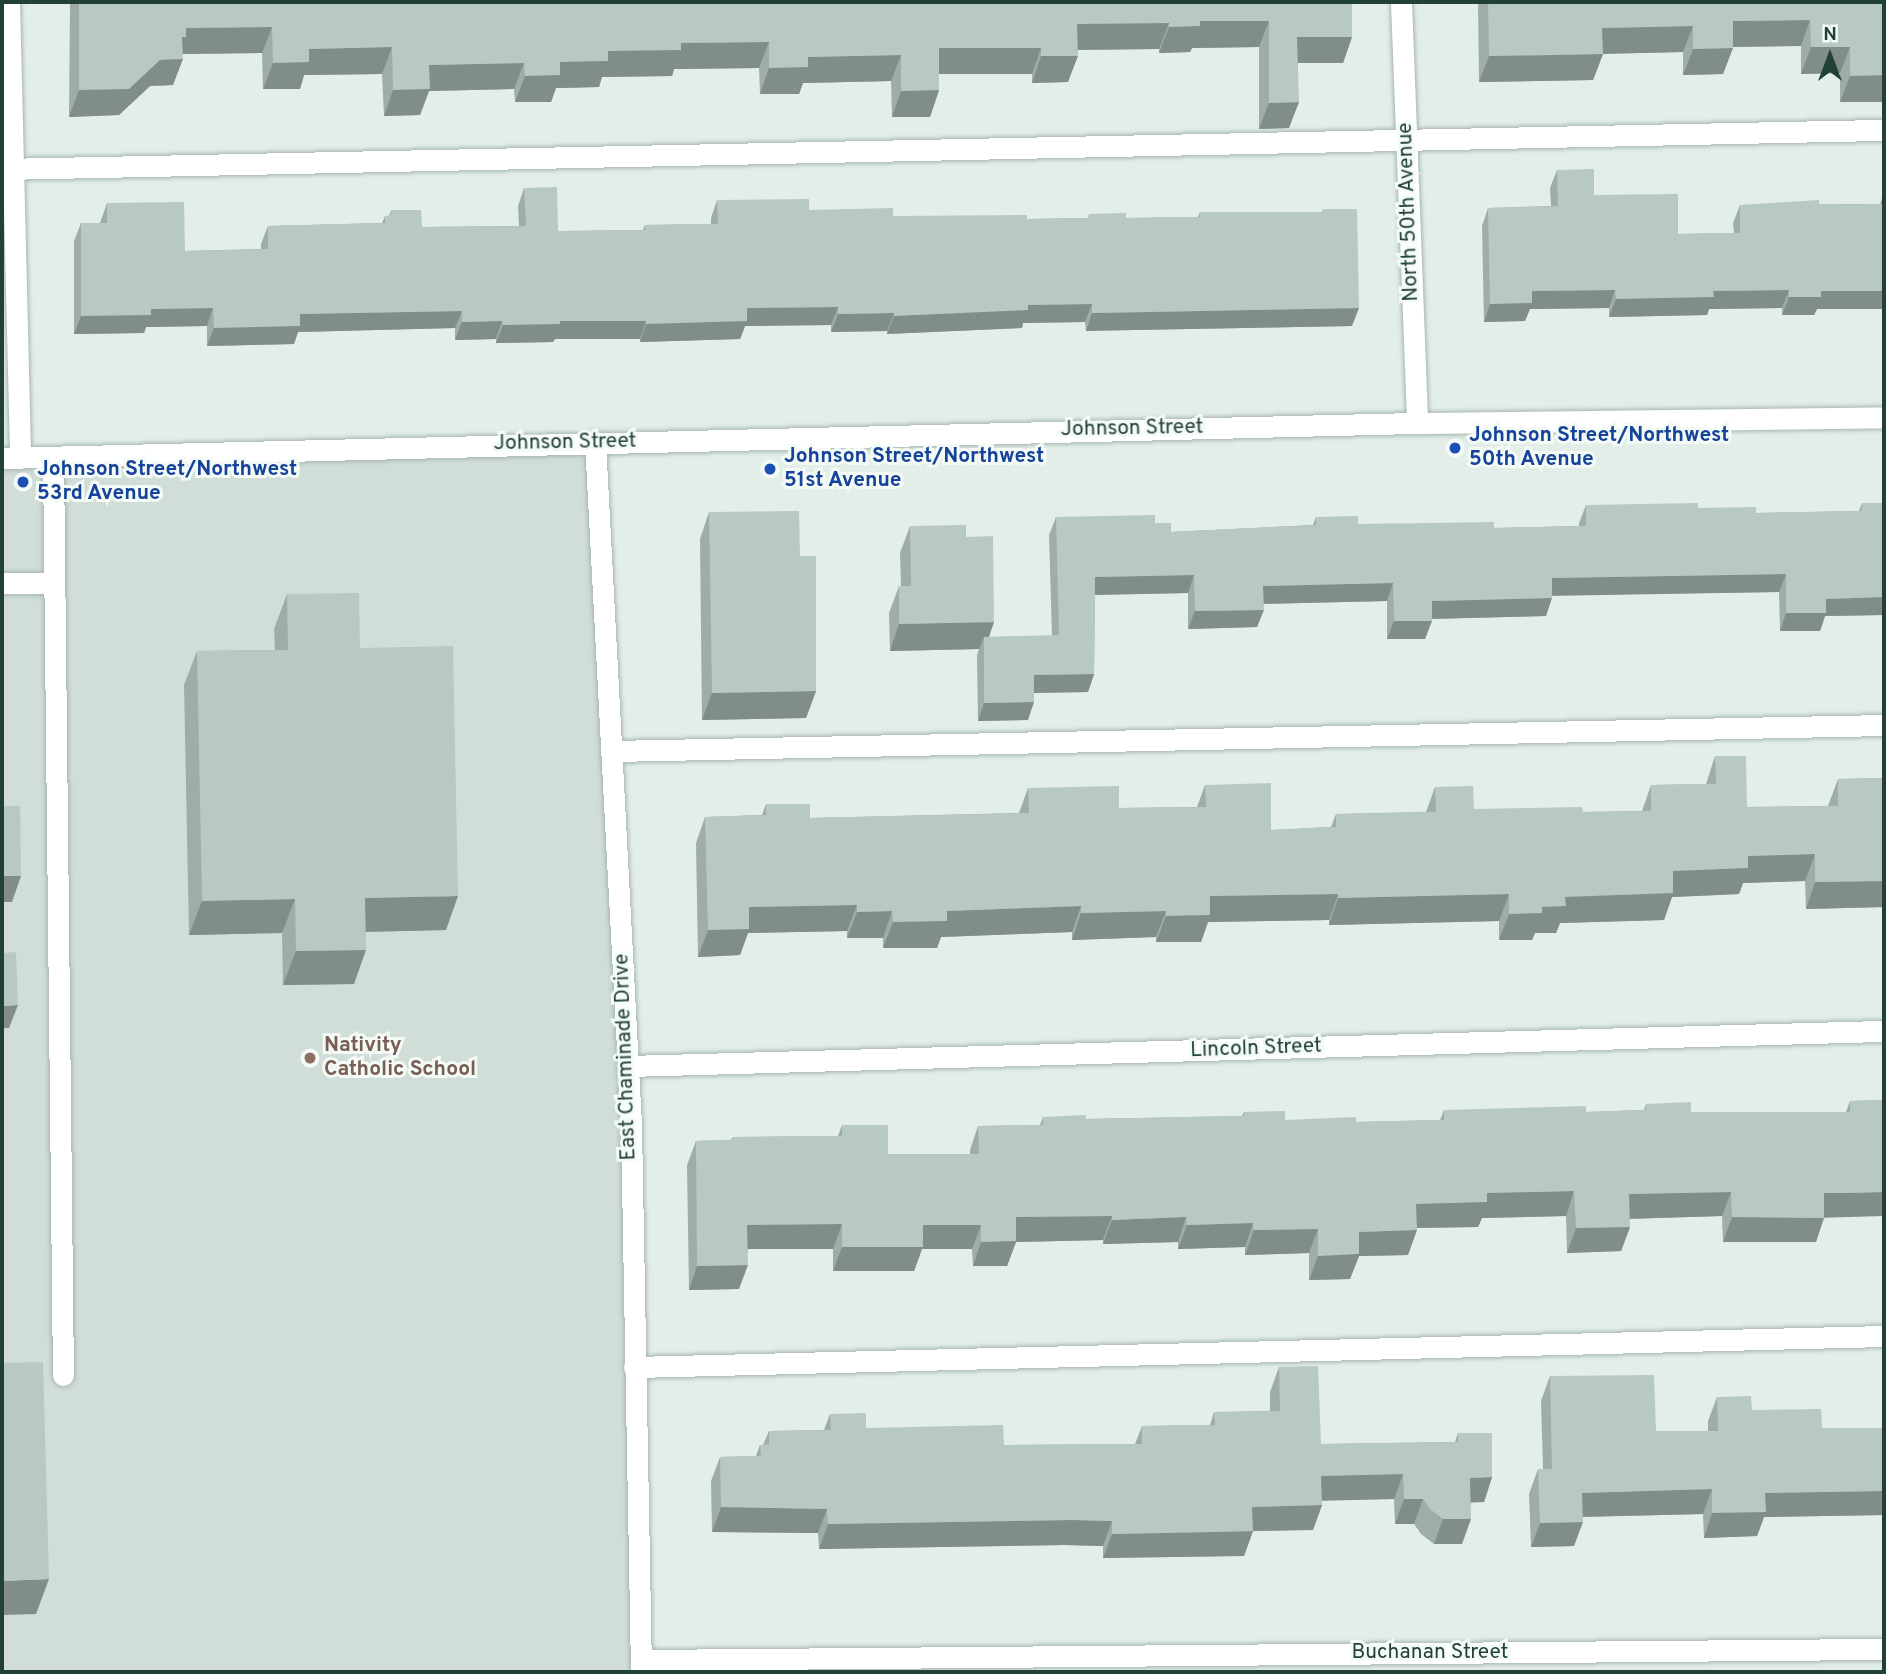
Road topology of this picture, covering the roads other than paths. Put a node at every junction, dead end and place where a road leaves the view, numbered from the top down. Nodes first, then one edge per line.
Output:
1 (9, 2) edge
2 (1401, 2) edge
3 (1884, 130) edge
4 (1406, 140) junction
5 (8, 169) edge
6 (1884, 417) edge
7 (1417, 423) junction
8 (595, 442) junction
9 (53, 457) junction
10 (11, 458) edge
11 (2, 583) edge
12 (54, 583) junction
13 (1884, 725) edge
14 (612, 751) junction
15 (1884, 1031) edge
16 (628, 1066) junction
17 (1884, 1336) edge
18 (634, 1367) junction
19 (63, 1376) dead end
20 (1884, 1649) edge
21 (641, 1666) edge

1 - 5 street
2 - 4 street, North 50th Avenue
3 - 4 street
4 - 5 street
4 - 7 street, North 50th Avenue
5 - 10 street
6 - 7 street, Johnson Street
7 - 8 street, Johnson Street
8 - 9 street, Johnson Street
8 - 14 street, East Chaminade Drive
9 - 10 street, Johnson Street
9 - 12 street
11 - 12 street
12 - 19 street
13 - 14 street
14 - 16 street, East Chaminade Drive
15 - 16 street, Lincoln Street
16 - 18 street, East Chaminade Drive
17 - 18 street
18 - 21 street, East Chaminade Drive
20 - 21 street, Buchanan Street

